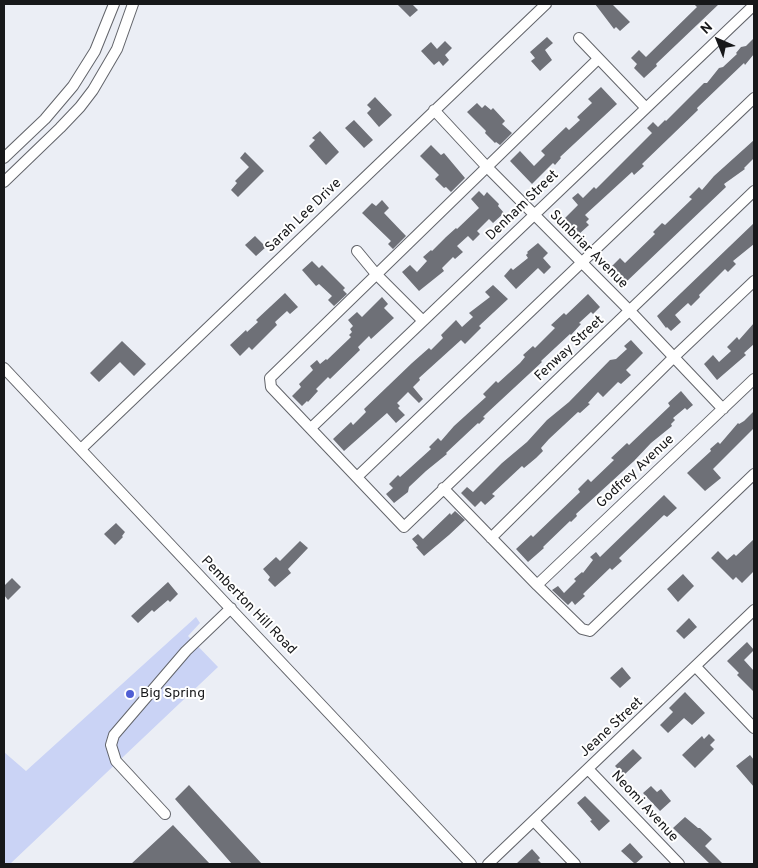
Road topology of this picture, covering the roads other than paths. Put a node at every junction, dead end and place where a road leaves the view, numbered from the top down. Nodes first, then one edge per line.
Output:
1 (114, 4) edge
2 (133, 4) edge
3 (546, 4) edge
4 (754, 5) edge
5 (578, 38) dead end
6 (598, 59) junction
7 (754, 98) edge
8 (646, 108) junction
9 (434, 110) junction
10 (4, 158) edge
11 (486, 166) junction
12 (4, 182) edge
13 (754, 191) edge
14 (533, 215) junction
15 (357, 251) dead end
16 (581, 263) junction
17 (376, 274) junction
18 (754, 281) edge
19 (630, 311) junction
20 (423, 322) junction
21 (674, 357) junction
22 (4, 368) edge
23 (754, 378) edge
24 (723, 409) junction
25 (311, 428) junction
26 (81, 449) junction
27 (754, 474) edge
28 (357, 477) junction
29 (443, 488) junction
30 (491, 538) junction
31 (537, 585) junction
32 (231, 608) junction
33 (754, 610) edge
34 (696, 667) junction
35 (754, 728) edge
36 (588, 769) junction
37 (165, 814) dead end
38 (534, 821) junction
39 (472, 864) edge
40 (488, 864) edge
41 (575, 864) edge
42 (679, 864) edge

1 - 10 street
2 - 12 street
3 - 9 street, Sarah Lee Drive
4 - 8 street, Denham Street
5 - 6 street
6 - 8 street
6 - 11 street
7 - 16 street
8 - 14 street, Denham Street
9 - 11 street, Sunbriar Avenue
9 - 26 street, Sarah Lee Drive
11 - 14 street, Sunbriar Avenue
11 - 17 street
13 - 19 street, Fenway Street
14 - 16 street, Sunbriar Avenue
14 - 20 street, Denham Street
15 - 17 street
16 - 19 street, Sunbriar Avenue
16 - 28 street
17 - 20 street
17 - 25 street
18 - 21 street
19 - 21 street, Sunbriar Avenue
19 - 29 street, Fenway Street
20 - 25 street, Denham Street
21 - 24 street, Sunbriar Avenue
21 - 30 street
22 - 26 street, Pemberton Hill Road
23 - 24 street, Godfrey Avenue
24 - 31 street, Godfrey Avenue
25 - 28 street
26 - 32 street, Pemberton Hill Road
27 - 31 street
28 - 29 street, Fenway Street
29 - 30 street
30 - 31 street
32 - 37 street
32 - 39 street, Pemberton Hill Road
33 - 34 street, Jeane Street
34 - 35 street
34 - 36 street, Jeane Street
36 - 38 street, Jeane Street
36 - 42 street, Neomi Avenue
38 - 40 street, Jeane Street
38 - 41 street

